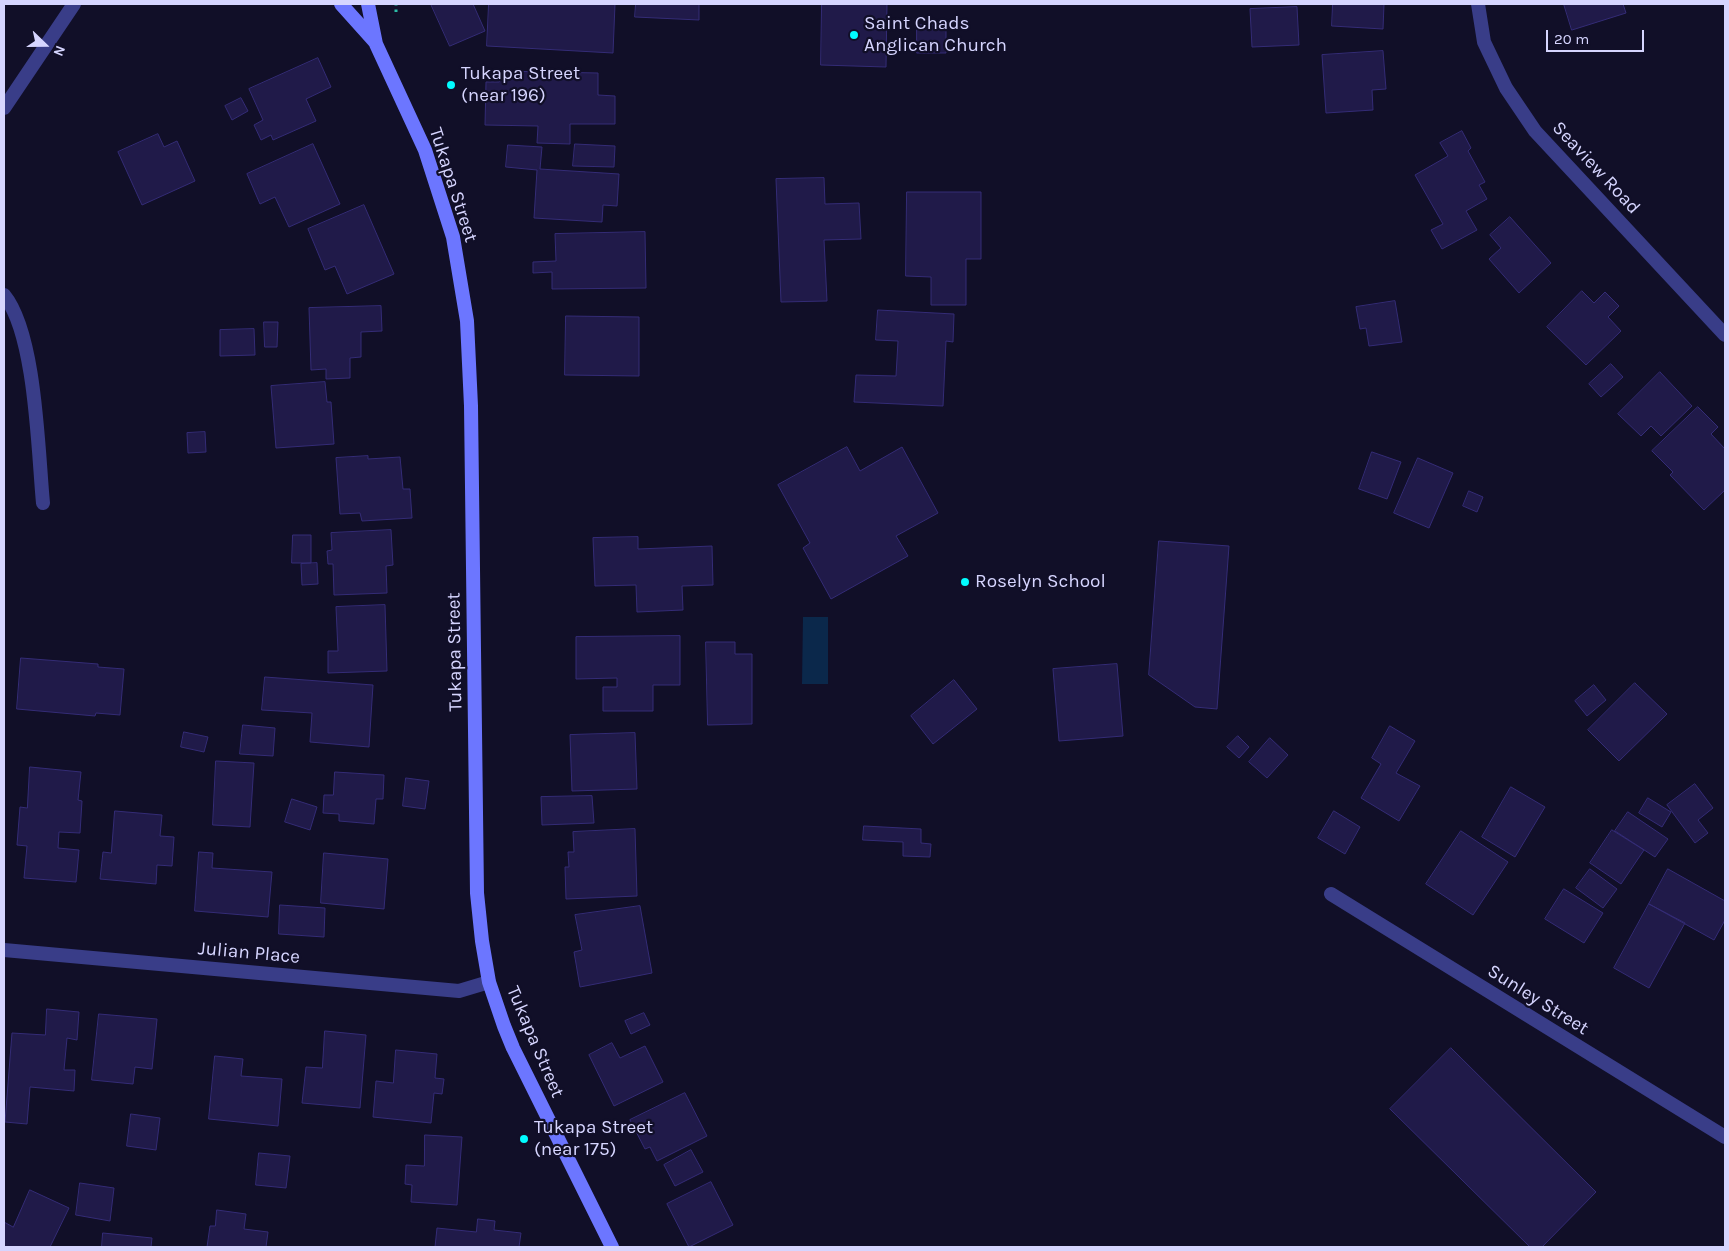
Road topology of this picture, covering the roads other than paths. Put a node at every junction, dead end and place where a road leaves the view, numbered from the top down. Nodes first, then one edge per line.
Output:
1 (74, 4) edge
2 (341, 4) edge
3 (368, 4) edge
4 (1478, 4) edge
5 (376, 44) junction
6 (4, 108) edge
7 (4, 295) edge
8 (1725, 335) edge
9 (43, 503) dead end
10 (1330, 894) dead end
11 (4, 950) edge
12 (489, 982) junction
13 (1725, 1137) edge
14 (612, 1247) edge

1 - 6 street
2 - 5 main road, Tukapa Street
3 - 5 main road, Tukapa Street
4 - 8 street, Seaview Road
5 - 12 main road, Tukapa Street
7 - 9 street
10 - 13 street, Sunley Street
11 - 12 street, Julian Place
12 - 14 main road, Tukapa Street

